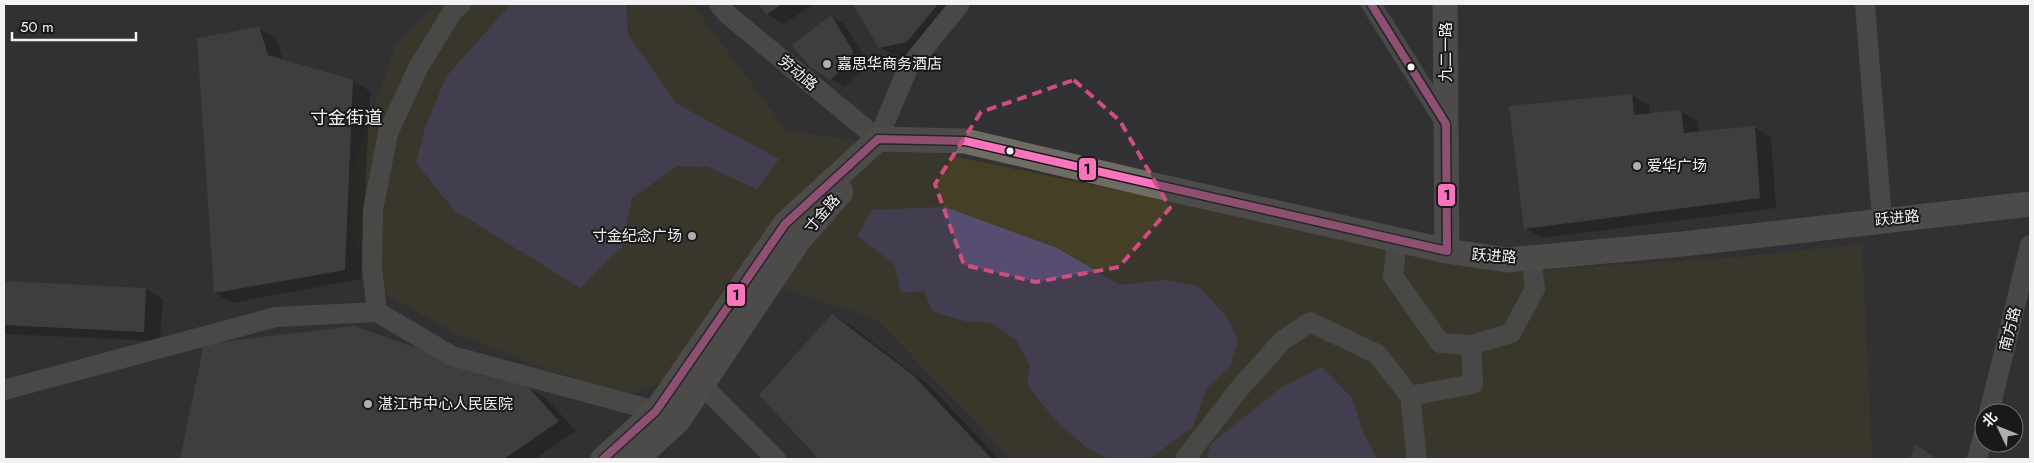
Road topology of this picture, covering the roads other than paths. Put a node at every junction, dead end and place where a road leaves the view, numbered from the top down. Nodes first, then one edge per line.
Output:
1 (719, 4) edge
2 (960, 4) edge
3 (1371, 4) edge
4 (1445, 4) edge
5 (1865, 4) edge
6 (453, 6) edge
7 (1446, 124) junction
8 (878, 139) junction
9 (2030, 204) edge
10 (1882, 220) junction
11 (1397, 240) junction
12 (2030, 245) edge
13 (1447, 251) junction
14 (1531, 257) junction
15 (377, 312) junction
16 (1470, 344) junction
17 (702, 386) junction
18 (4, 390) edge
19 (1410, 396) junction
20 (1991, 403) edge
21 (656, 411) junction
22 (603, 459) edge
23 (636, 459) edge
24 (776, 459) edge
25 (1185, 459) edge
26 (1417, 459) edge

1 - 8 street, 劳动路
2 - 8 street
3 - 7 street
4 - 7 main road, 九二一路
5 - 10 street
6 - 15 street
7 - 13 main road, 九二一路
8 - 11 main road, 跃进路
8 - 17 main road, 寸金路
8 - 21 main road, 寸金路
9 - 10 main road, 跃进路
10 - 14 main road, 跃进路
11 - 13 main road, 跃进路
11 - 16 street
12 - 20 street, 南方路
13 - 14 main road, 跃进路
14 - 16 street
15 - 18 street
15 - 21 street
16 - 19 street
17 - 23 main road, 寸金路
17 - 24 street
19 - 25 street
19 - 26 street
21 - 22 main road, 寸金路

